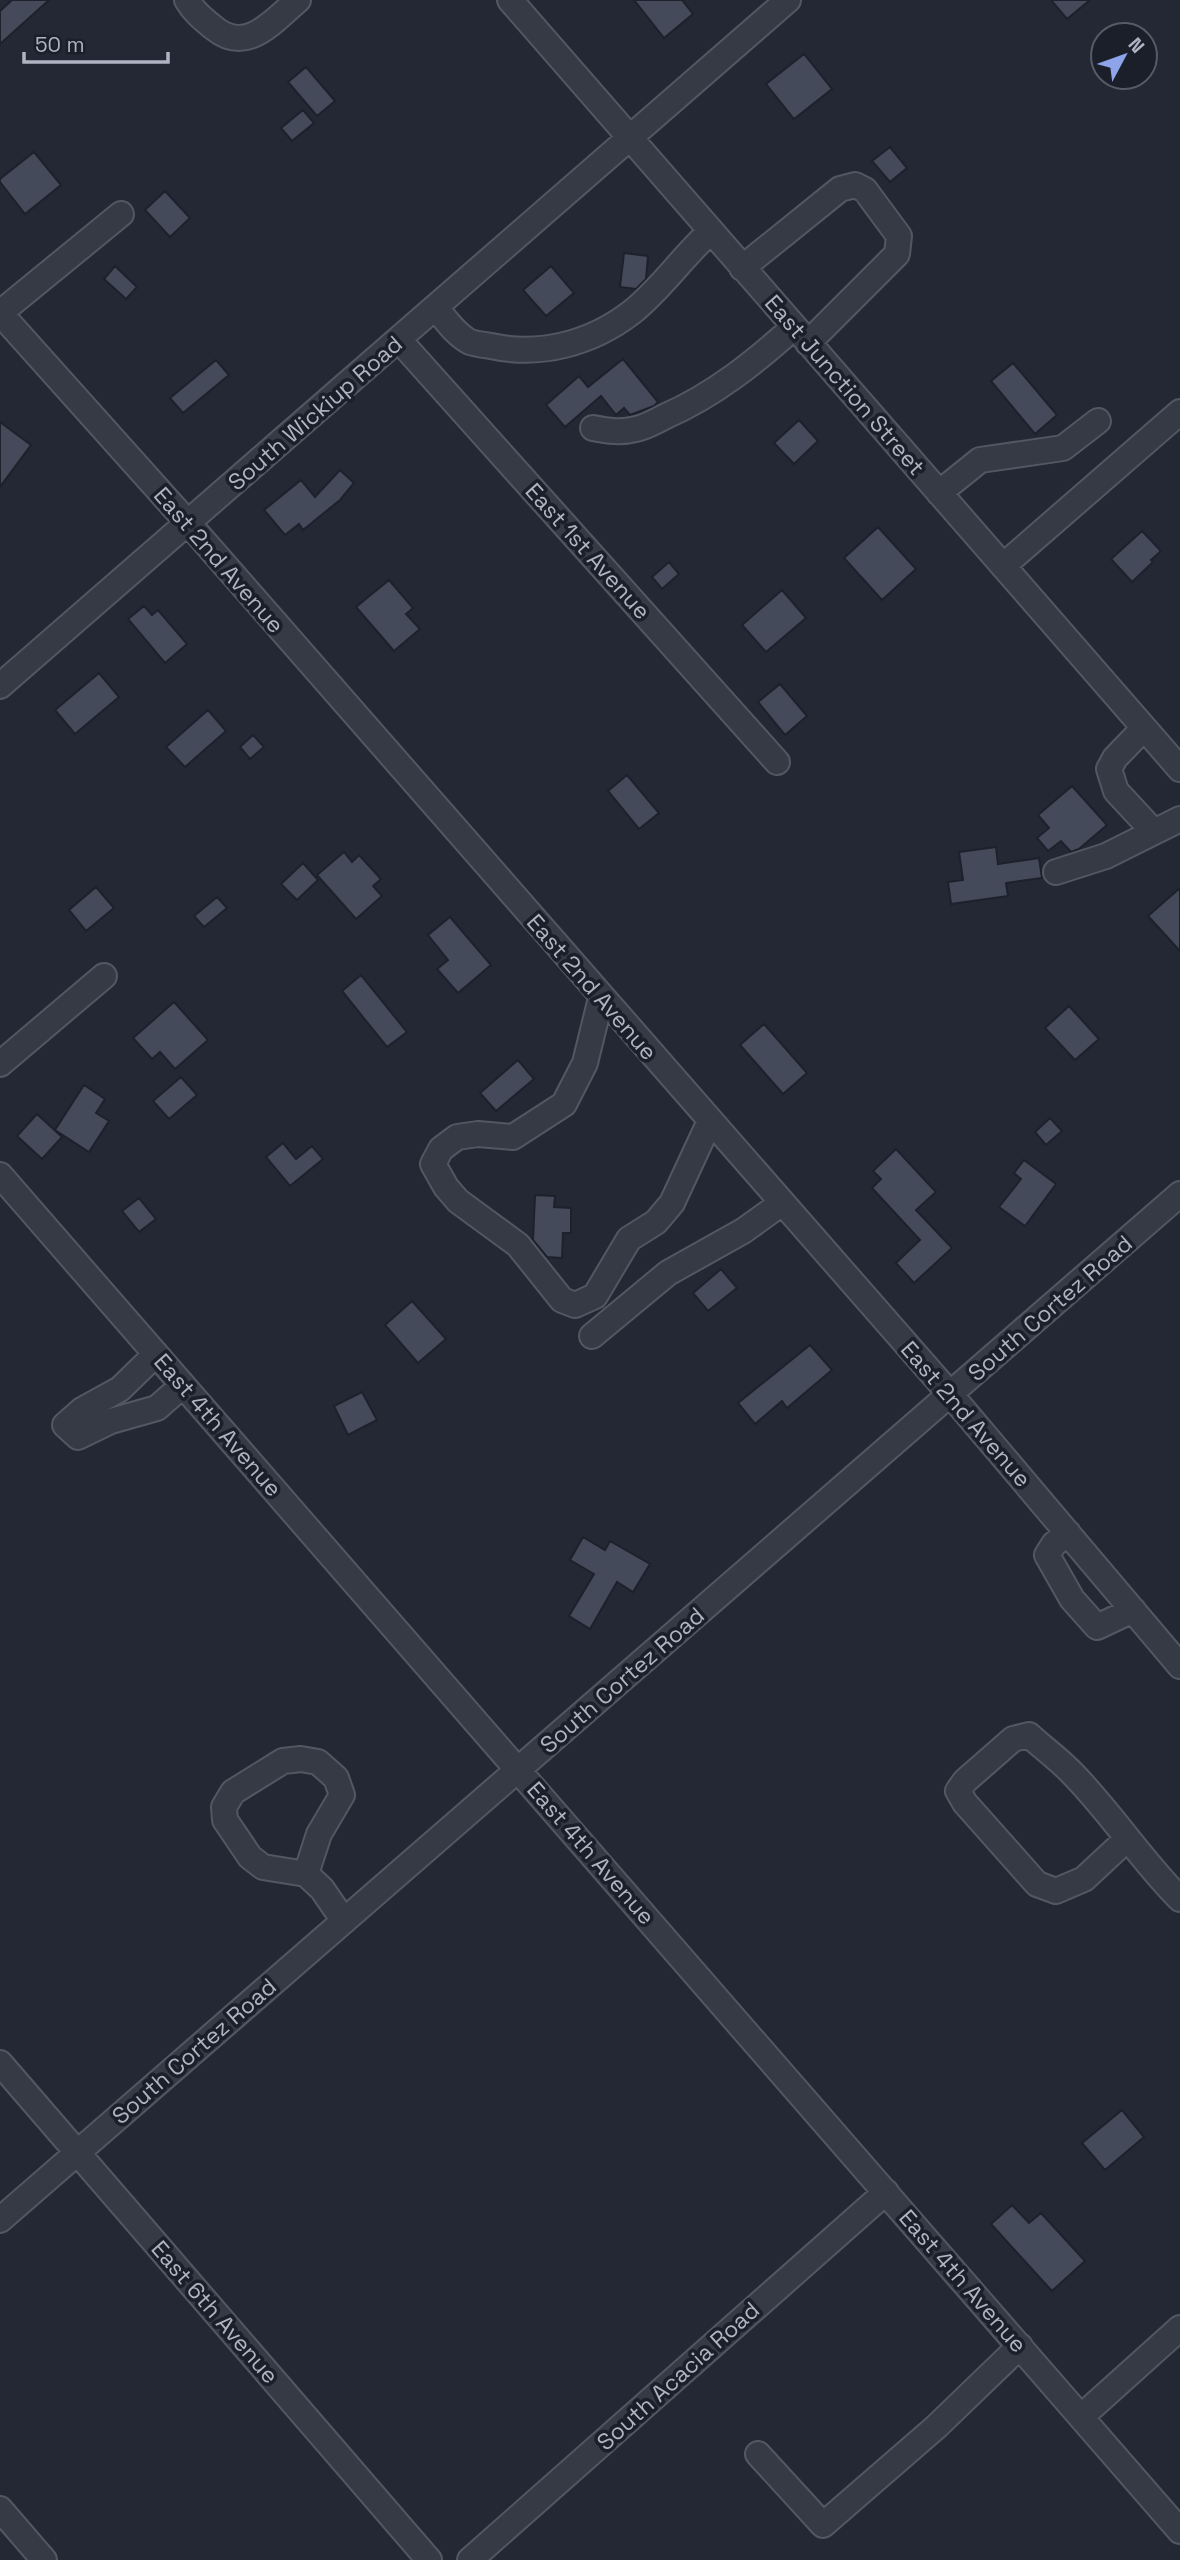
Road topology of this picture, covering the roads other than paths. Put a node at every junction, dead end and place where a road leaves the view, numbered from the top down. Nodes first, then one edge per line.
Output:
1 (187, 0) edge
2 (298, 0) edge
3 (510, 0) edge
4 (788, 0) edge
5 (630, 138) junction
6 (121, 214) dead end
7 (710, 231) junction
8 (743, 268) junction
9 (436, 308) junction
10 (0, 313) edge
11 (801, 335) junction
12 (399, 340) junction
13 (1180, 412) edge
14 (1098, 421) dead end
15 (593, 428) dead end
16 (939, 493) junction
17 (188, 523) junction
18 (1003, 566) junction
19 (0, 686) edge
20 (1144, 728) junction
21 (777, 762) dead end
22 (1180, 769) edge
23 (1180, 819) edge
24 (1154, 832) junction
25 (1056, 872) dead end
26 (104, 976) dead end
27 (601, 998) junction
28 (0, 1064) edge
29 (710, 1121) junction
30 (0, 1175) edge
31 (1180, 1194) edge
32 (782, 1203) junction
33 (592, 1336) dead end
34 (156, 1354) junction
35 (183, 1385) junction
36 (950, 1394) junction
37 (1068, 1533) junction
38 (1133, 1610) junction
39 (1180, 1666) edge
40 (518, 1769) junction
41 (1127, 1839) junction
42 (306, 1874) junction
43 (1180, 1899) edge
44 (344, 1921) junction
45 (0, 2063) edge
46 (77, 2152) junction
47 (886, 2192) junction
48 (0, 2220) edge
49 (1180, 2328) edge
50 (1020, 2346) junction
51 (1081, 2417) junction
52 (758, 2454) dead end
53 (0, 2509) edge
54 (1180, 2531) edge
55 (44, 2560) edge
56 (429, 2560) edge
57 (470, 2560) edge

1 - 2 street
3 - 5 street, East Junction Street
4 - 5 street, South Wickiup Road
5 - 7 street, East Junction Street
5 - 9 street, South Wickiup Road
6 - 10 street
7 - 8 street, East Junction Street
7 - 9 street
8 - 11 street, East Junction Street
8 - 11 street
9 - 12 street, South Wickiup Road
10 - 17 street, East 2nd Avenue
11 - 15 street
11 - 16 street, East Junction Street
12 - 17 street, South Wickiup Road
12 - 21 street, East 1st Avenue
13 - 18 street
14 - 16 street
16 - 18 street, East Junction Street
17 - 19 street, South Wickiup Road
17 - 27 street, East 2nd Avenue
18 - 20 street, East Junction Street
20 - 22 street, East Junction Street
20 - 24 street
23 - 24 street
24 - 25 street
26 - 28 street
27 - 29 street, East 2nd Avenue
27 - 29 street
29 - 32 street, East 2nd Avenue
30 - 34 street, East 4th Avenue
31 - 36 street, South Cortez Road
32 - 33 street
32 - 36 street, East 2nd Avenue
34 - 35 street, East 4th Avenue
34 - 35 street
35 - 40 street, East 4th Avenue
36 - 37 street, East 2nd Avenue
36 - 40 street, South Cortez Road
37 - 38 street, East 2nd Avenue
37 - 38 street
38 - 39 street, East 2nd Avenue
40 - 44 street, South Cortez Road
40 - 47 street, East 4th Avenue
41 - 41 street
41 - 43 street
42 - 42 street
42 - 44 street
44 - 46 street, South Cortez Road
45 - 46 street, East 6th Avenue
46 - 48 street, South Cortez Road
46 - 56 street, East 6th Avenue
47 - 50 street, East 4th Avenue
47 - 57 street, South Acacia Road
49 - 51 street
50 - 51 street, East 4th Avenue
50 - 52 street
51 - 54 street, East 4th Avenue
53 - 55 street

